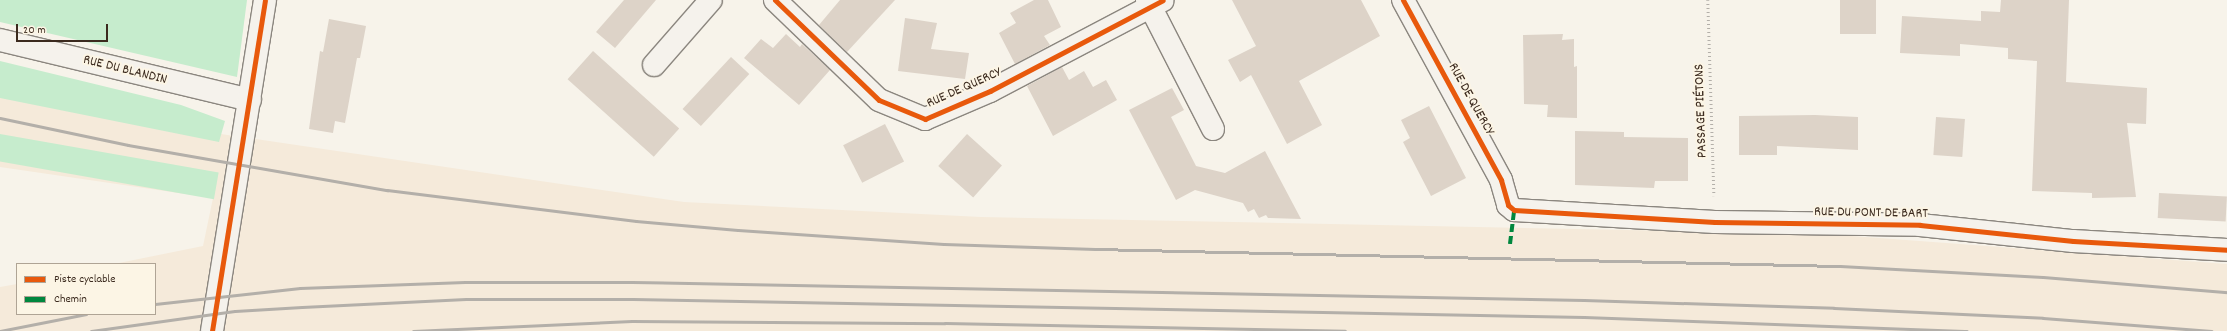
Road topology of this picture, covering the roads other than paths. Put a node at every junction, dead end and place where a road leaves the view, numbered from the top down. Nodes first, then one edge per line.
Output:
1 (265, 0) edge
2 (711, 0) edge
3 (775, 0) edge
4 (1403, 0) edge
5 (1154, 2) edge
6 (0, 40) edge
7 (654, 65) dead end
8 (250, 100) junction
9 (1213, 129) dead end
10 (1514, 210) joint
11 (2227, 250) edge
12 (212, 331) edge

1 - 8 street
2 - 7 street
3 - 5 street, RUE DE QUERCY
4 - 10 street, RUE DE QUERCY
5 - 9 street
6 - 8 street, RUE DU BLANDIN
8 - 12 street
10 - 11 street, RUE DU PONT DE BART

